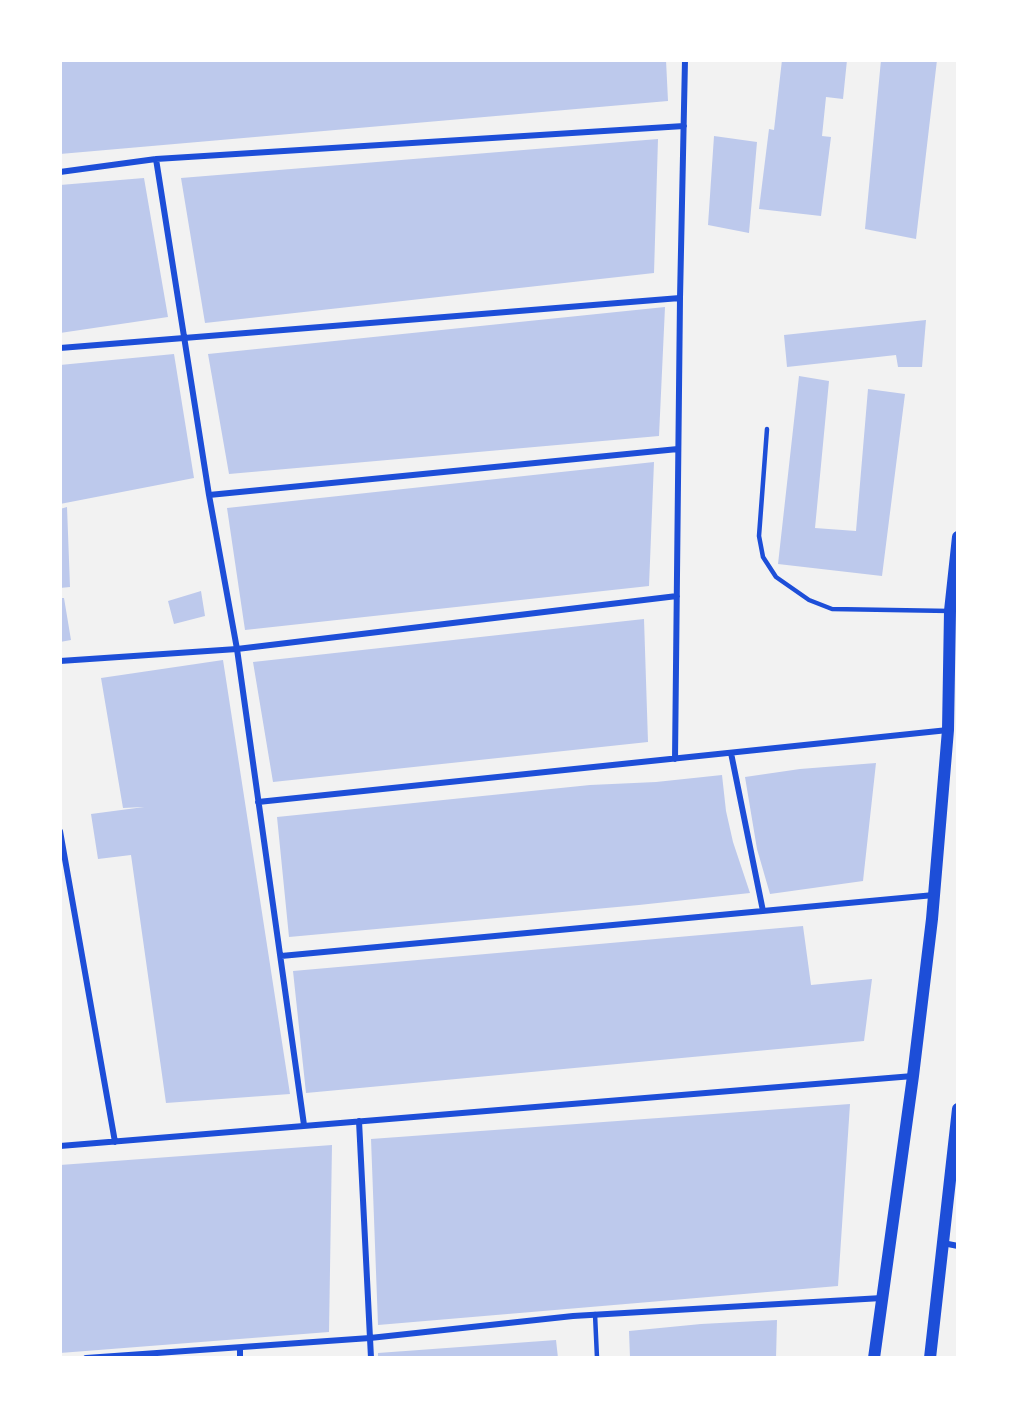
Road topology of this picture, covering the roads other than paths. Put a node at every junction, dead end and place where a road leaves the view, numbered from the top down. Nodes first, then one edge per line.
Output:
1 (685, 60) edge
2 (684, 126) junction
3 (156, 159) junction
4 (60, 172) edge
5 (680, 298) junction
6 (183, 338) junction
7 (60, 348) edge
8 (766, 429) dead end
9 (678, 449) junction
10 (208, 495) junction
11 (958, 537) edge
12 (677, 596) junction
13 (950, 611) junction
14 (237, 649) junction
15 (60, 660) edge
16 (948, 730) junction
17 (731, 753) junction
18 (675, 759) junction
19 (258, 802) junction
20 (60, 831) edge
21 (934, 895) junction
22 (763, 911) junction
23 (281, 956) junction
24 (913, 1076) junction
25 (958, 1109) edge
26 (359, 1121) junction
27 (304, 1125) junction
28 (115, 1142) junction
29 (60, 1146) edge
30 (943, 1243) junction
31 (958, 1246) edge
32 (883, 1298) junction
33 (595, 1314) junction
34 (370, 1338) junction
35 (240, 1348) junction
36 (109, 1357) edge
37 (86, 1358) edge
38 (240, 1358) edge
39 (371, 1358) edge
40 (597, 1358) edge
41 (874, 1358) edge
42 (930, 1358) edge

1 - 2 street
2 - 3 street
2 - 5 street
3 - 4 street
3 - 6 street
5 - 6 street
5 - 9 street
6 - 7 street
6 - 10 street
8 - 13 lane
9 - 10 street
9 - 12 street
10 - 14 street
11 - 13 main road
12 - 14 street
12 - 18 street
13 - 16 main road
14 - 15 street
14 - 19 street
16 - 17 street
16 - 21 main road
17 - 18 street
17 - 22 street
18 - 19 street
19 - 23 street
20 - 28 street
21 - 22 street
21 - 24 main road
22 - 23 street
23 - 27 street
24 - 26 street
24 - 32 main road
25 - 30 main road
26 - 27 street
26 - 34 street
27 - 28 street
28 - 29 street
30 - 31 street
30 - 42 main road
32 - 33 street
32 - 41 main road
33 - 34 street
33 - 40 lane
34 - 35 street
34 - 39 street
35 - 36 street
35 - 38 street
36 - 37 street

